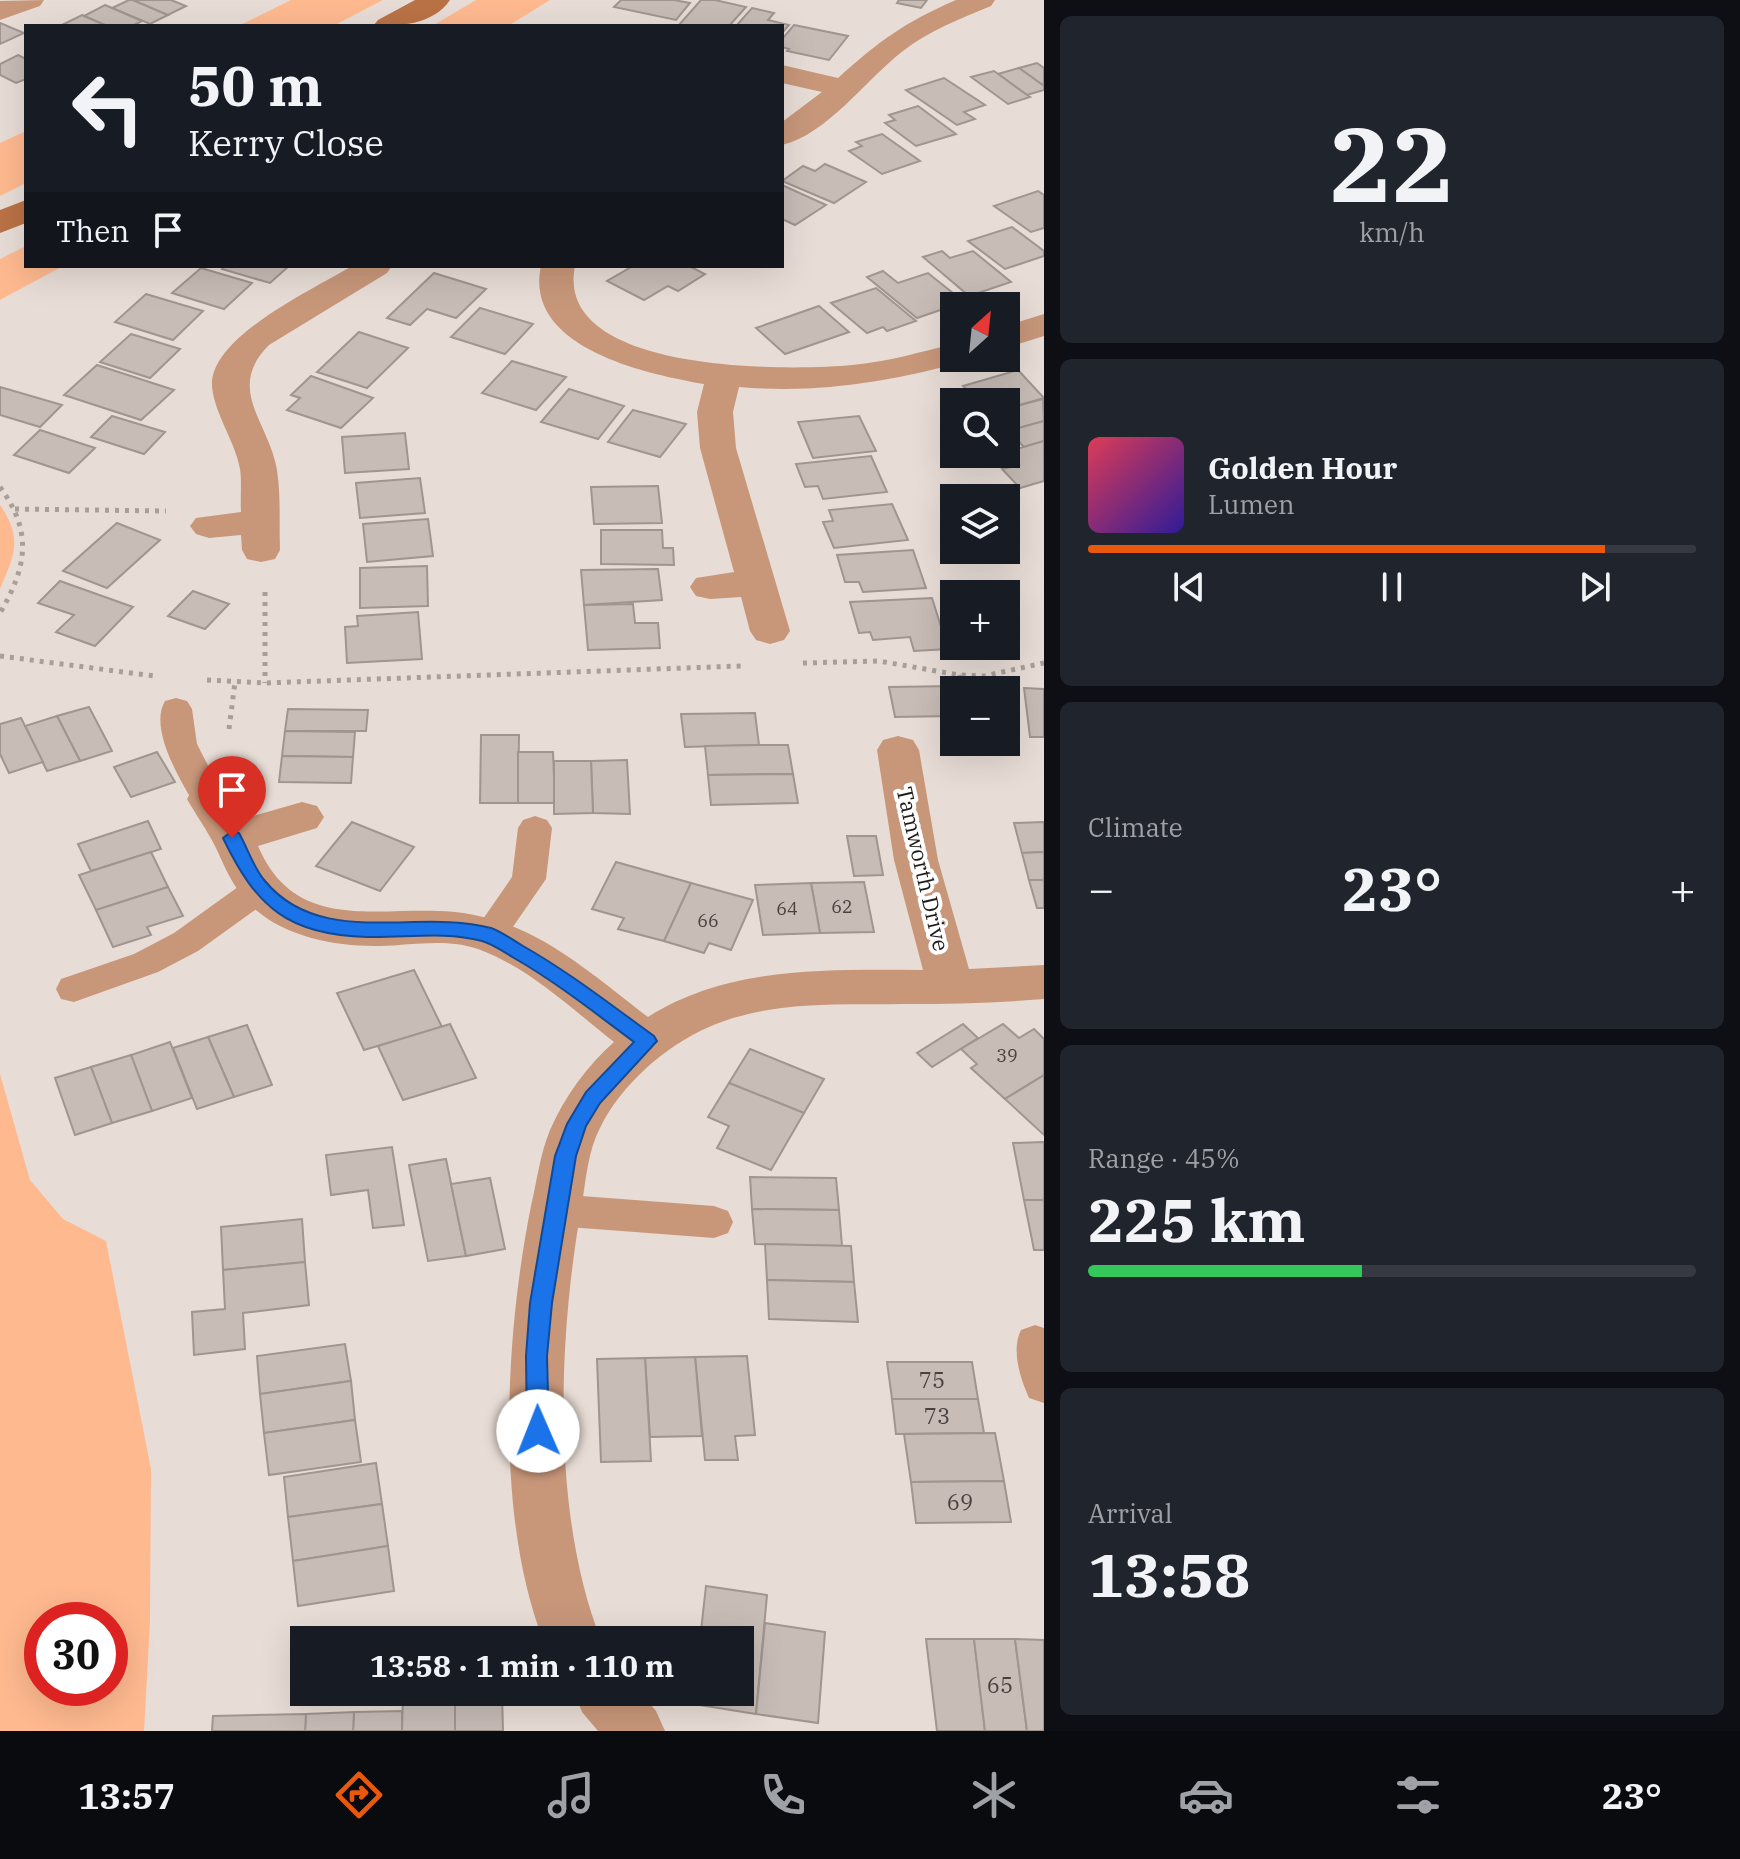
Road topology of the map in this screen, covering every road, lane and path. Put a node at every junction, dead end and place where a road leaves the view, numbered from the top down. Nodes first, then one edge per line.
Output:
1 (30, 0) edge
2 (436, 0) edge
3 (981, 0) edge
4 (0, 11) edge
5 (392, 24) edge
6 (784, 74) edge
7 (845, 89) junction
8 (784, 135) edge
9 (24, 211) edge
10 (0, 223) edge
11 (372, 268) edge
12 (558, 268) edge
13 (940, 358) edge
14 (724, 375) junction
15 (0, 487) edge
16 (15, 509) junction
17 (209, 526) joint
18 (261, 536) junction
19 (756, 583) junction
20 (710, 587) dead end
21 (0, 613) edge
22 (770, 631) dead end
23 (0, 656) edge
24 (1044, 663) edge
25 (792, 664) dead end
26 (744, 665) dead end
27 (959, 675) joint
28 (160, 676) dead end
29 (205, 680) dead end
30 (265, 683) junction
31 (176, 709) dead end
32 (898, 750) dead end
33 (208, 799) joint
34 (302, 817) dead end
35 (535, 828) dead end
36 (232, 838) junction
37 (261, 888) junction
38 (489, 935) junction
39 (1044, 982) edge
40 (951, 987) junction
41 (74, 989) dead end
42 (647, 1041) junction
43 (555, 1210) junction
44 (714, 1222) dead end
45 (1035, 1342) dead end
46 (1044, 1385) edge
47 (567, 1626) edge
48 (614, 1706) edge
49 (635, 1731) edge

1 - 4 street
2 - 5 main road
3 - 7 street
6 - 7 street
7 - 8 street
9 - 10 main road
11 - 18 street
12 - 14 street
13 - 14 street
14 - 19 street
15 - 16 path
16 - 17 path
16 - 21 path
17 - 18 street
18 - 30 path
19 - 20 street
19 - 22 street
23 - 28 path
24 - 27 path
25 - 27 path
26 - 30 path
29 - 30 path
31 - 33 lane
32 - 40 street, Tamworth Drive
33 - 36 street
34 - 36 street
35 - 38 lane
36 - 37 street
37 - 38 street
37 - 41 lane
38 - 42 street
39 - 40 street
40 - 42 street
42 - 43 street
43 - 44 lane
43 - 47 street
45 - 46 lane
48 - 49 street

